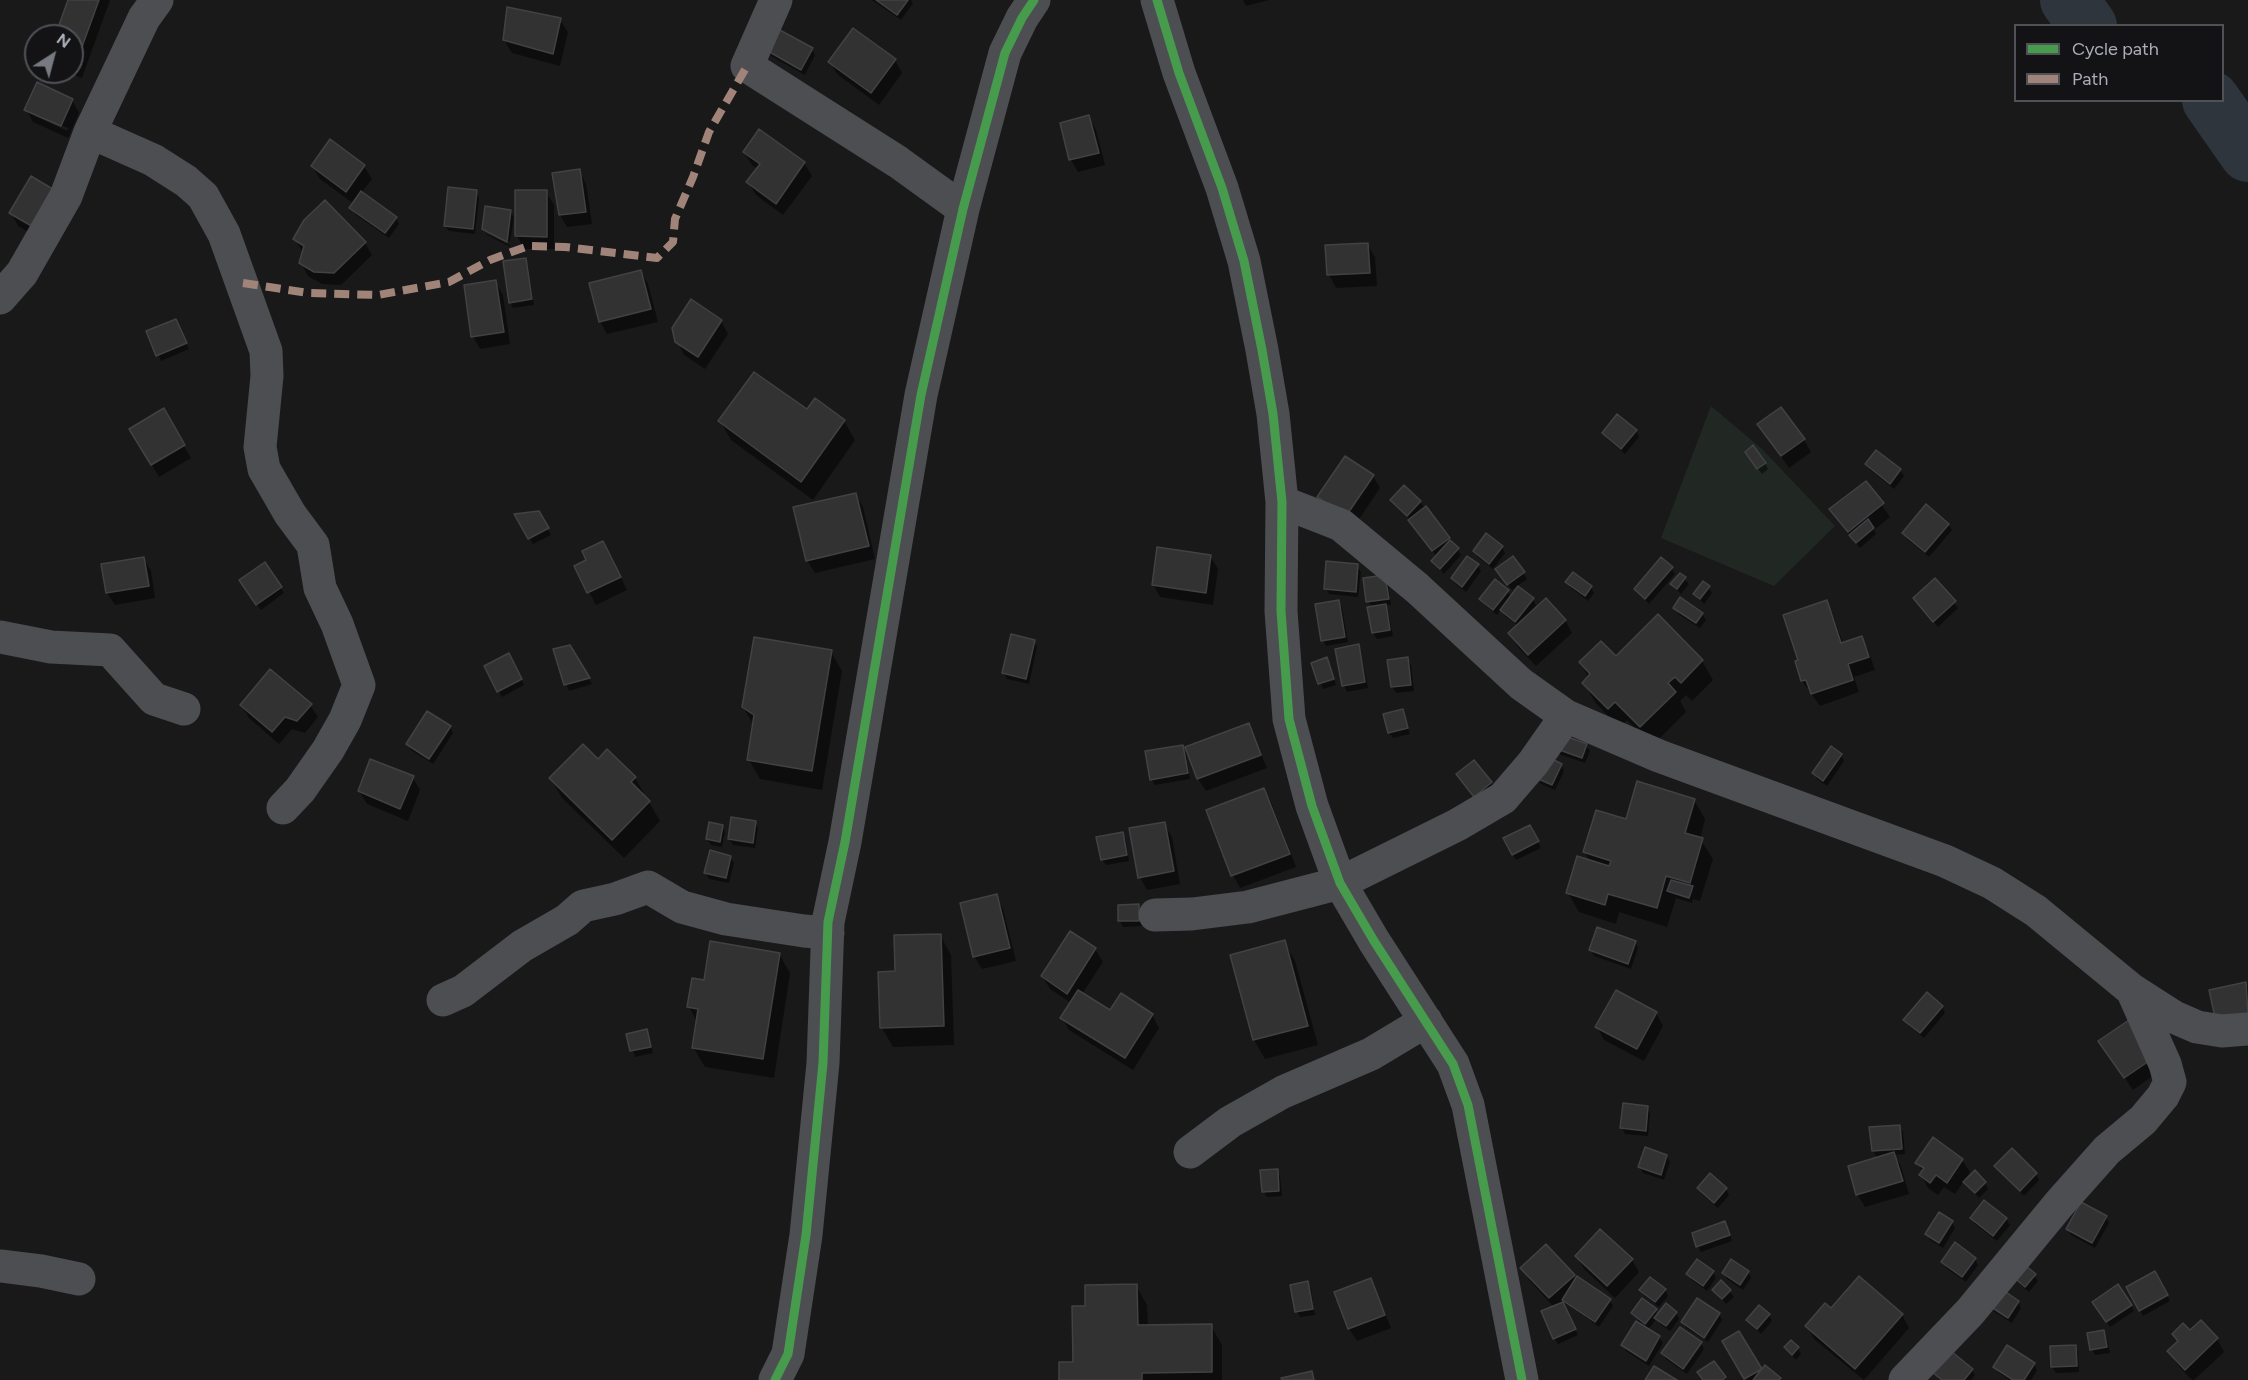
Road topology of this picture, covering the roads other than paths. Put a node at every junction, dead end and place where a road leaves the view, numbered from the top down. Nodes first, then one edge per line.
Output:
1 (157, 0) edge
2 (776, 0) edge
3 (1034, 0) edge
4 (1157, 0) edge
5 (90, 132) junction
6 (963, 209) junction
7 (0, 298) edge
8 (1282, 502) junction
9 (0, 637) edge
10 (184, 709) dead end
11 (1566, 716) junction
12 (283, 808) dead end
13 (1340, 883) junction
14 (1155, 915) dead end
15 (828, 933) junction
16 (2132, 990) junction
17 (443, 1000) dead end
18 (1426, 1022) junction
19 (2248, 1029) edge
20 (1190, 1152) dead end
21 (0, 1266) edge
22 (79, 1279) dead end
23 (775, 1380) edge
24 (1522, 1380) edge
25 (1905, 1380) edge

1 - 5 street
2 - 6 street
3 - 6 street
4 - 8 street
5 - 7 street
5 - 12 street
6 - 15 street
8 - 11 street
8 - 13 street
9 - 10 street
11 - 13 street
11 - 16 street
13 - 14 street
13 - 18 street
15 - 17 street
15 - 23 street
16 - 19 street
16 - 25 street
18 - 20 street
18 - 24 street
21 - 22 street

